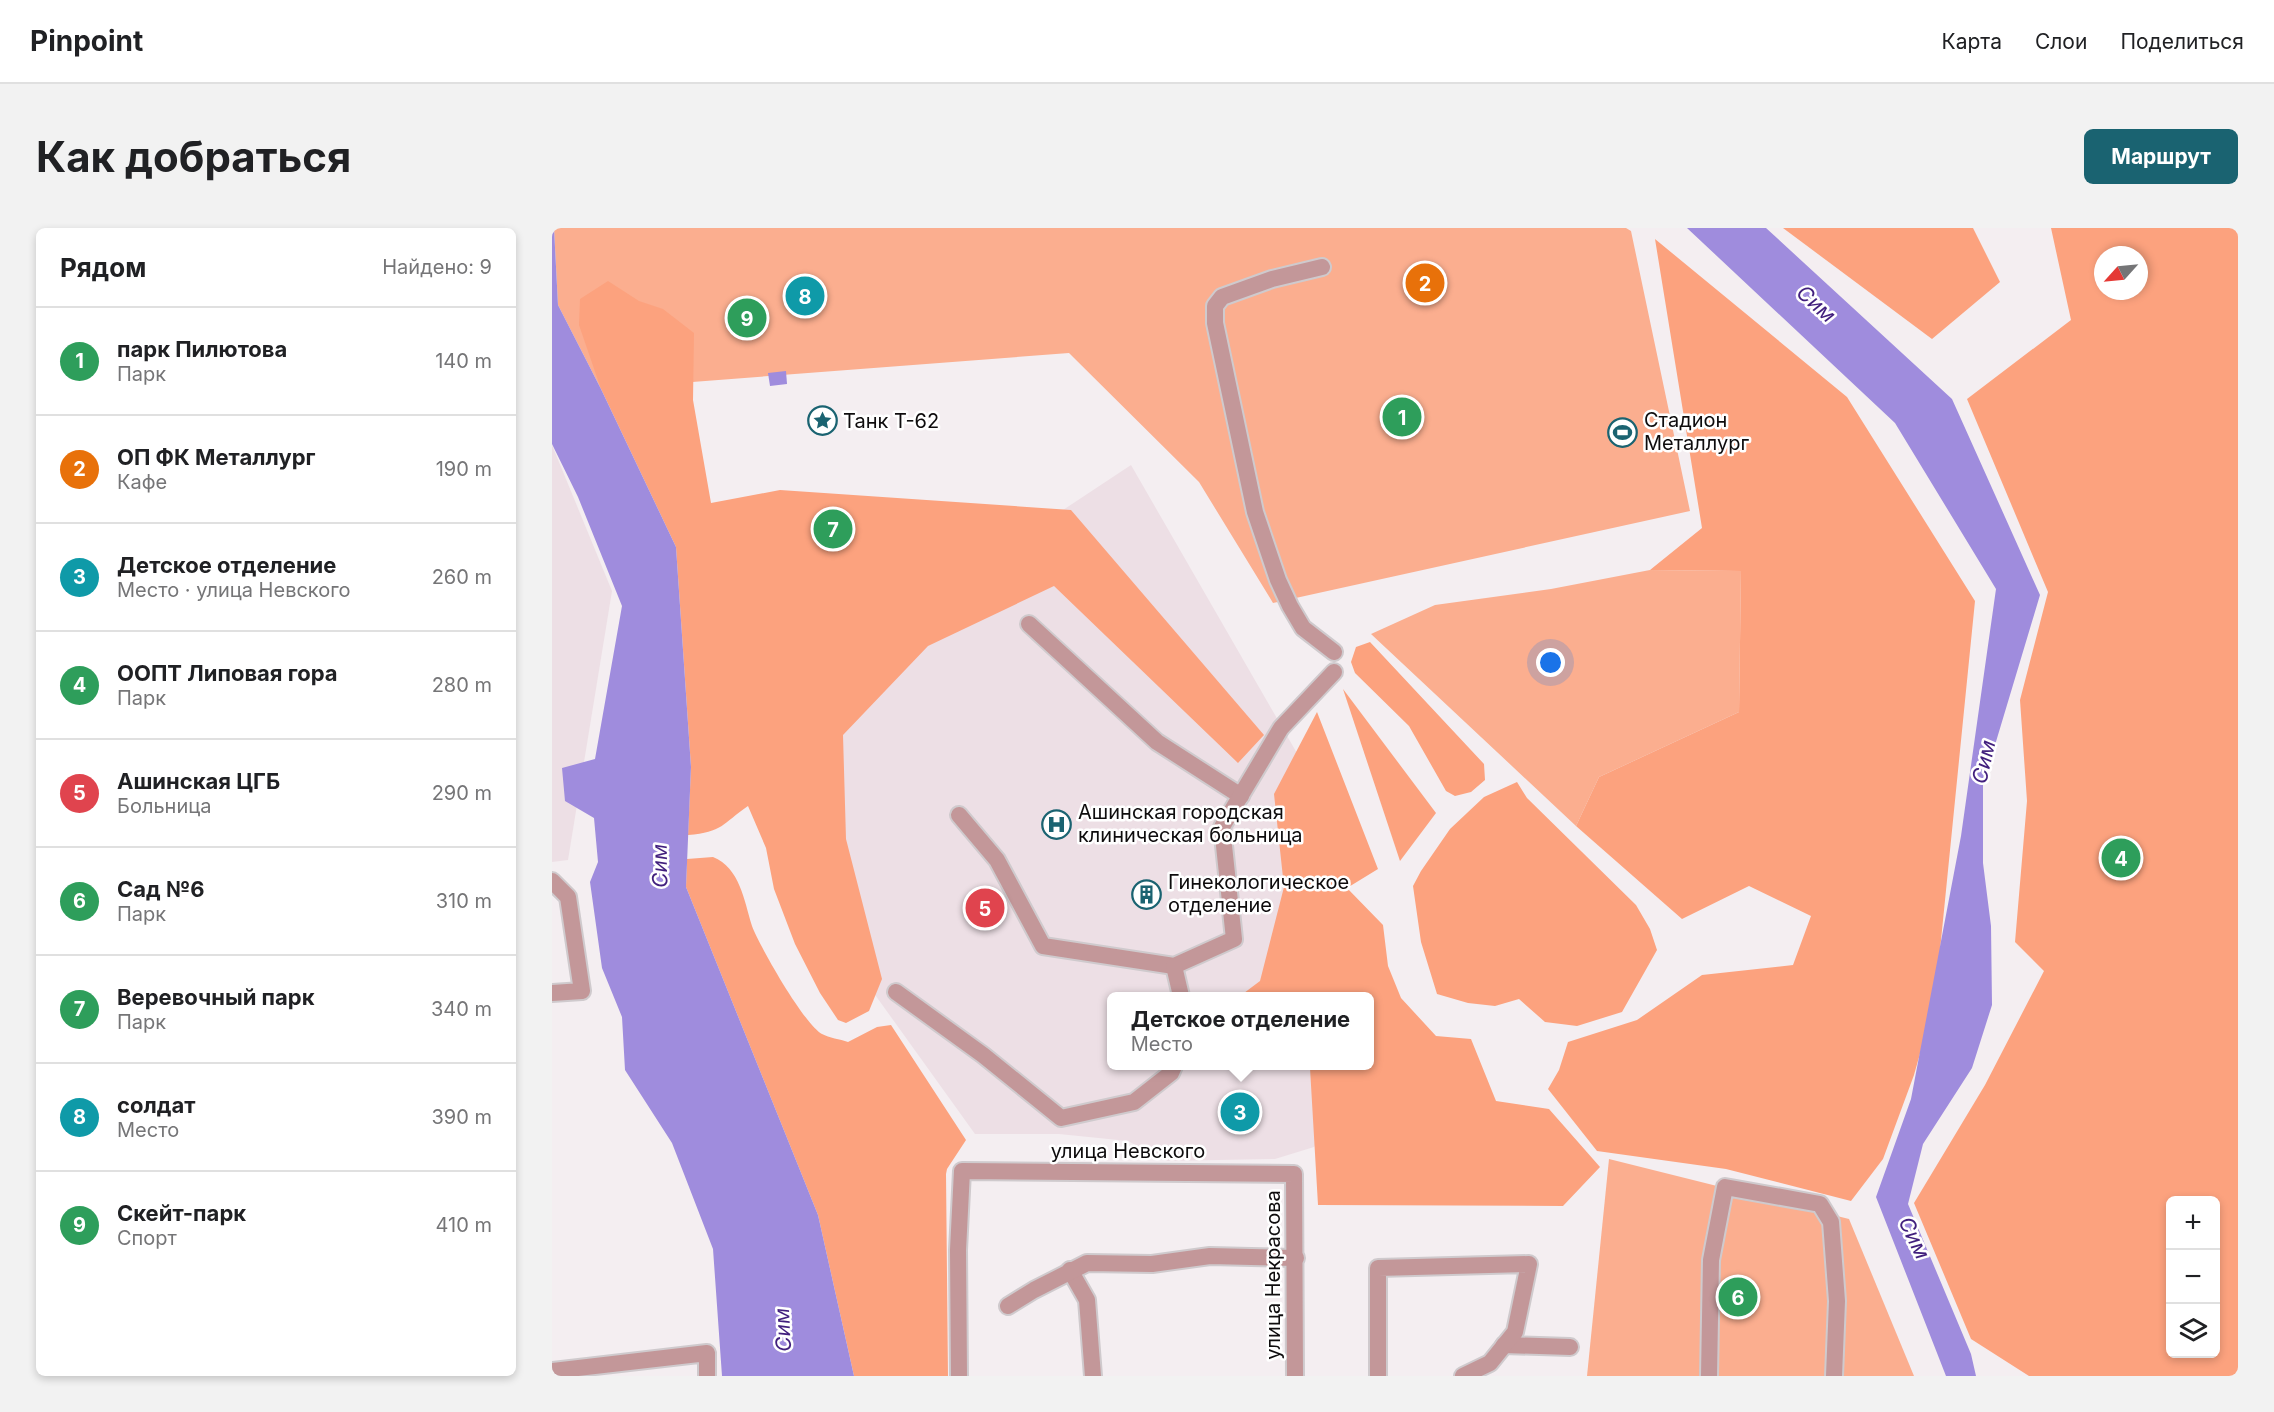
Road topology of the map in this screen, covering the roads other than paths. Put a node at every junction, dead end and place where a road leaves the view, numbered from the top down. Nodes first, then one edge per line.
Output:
1 (1322, 267) dead end
2 (1029, 624) dead end
3 (1334, 652) dead end
4 (1334, 672) dead end
5 (1241, 796) junction
6 (959, 815) dead end
7 (552, 881) edge
8 (1174, 966) junction
9 (896, 992) dead end
10 (1180, 992) edge
11 (552, 993) edge
12 (1173, 1070) edge
13 (1294, 1174) joint
14 (1296, 1258) junction
15 (1070, 1270) junction
16 (1008, 1306) dead end
17 (1504, 1345) junction
18 (1570, 1347) dead end
19 (552, 1371) edge
20 (707, 1376) edge
21 (959, 1376) edge
22 (1093, 1376) edge
23 (1295, 1376) edge
24 (1378, 1376) edge
25 (1463, 1376) edge
26 (1709, 1376) edge
27 (1834, 1376) edge

1 - 3 street
2 - 5 street
4 - 5 street
5 - 8 street
6 - 8 street
7 - 11 street
8 - 10 street
9 - 12 street
13 - 14 street, улица Некрасова
13 - 21 street, улица Невского
14 - 15 street
14 - 23 street, улица Некрасова
15 - 16 street
15 - 22 street
17 - 18 street
17 - 24 street
17 - 25 street
19 - 20 street
26 - 27 street

